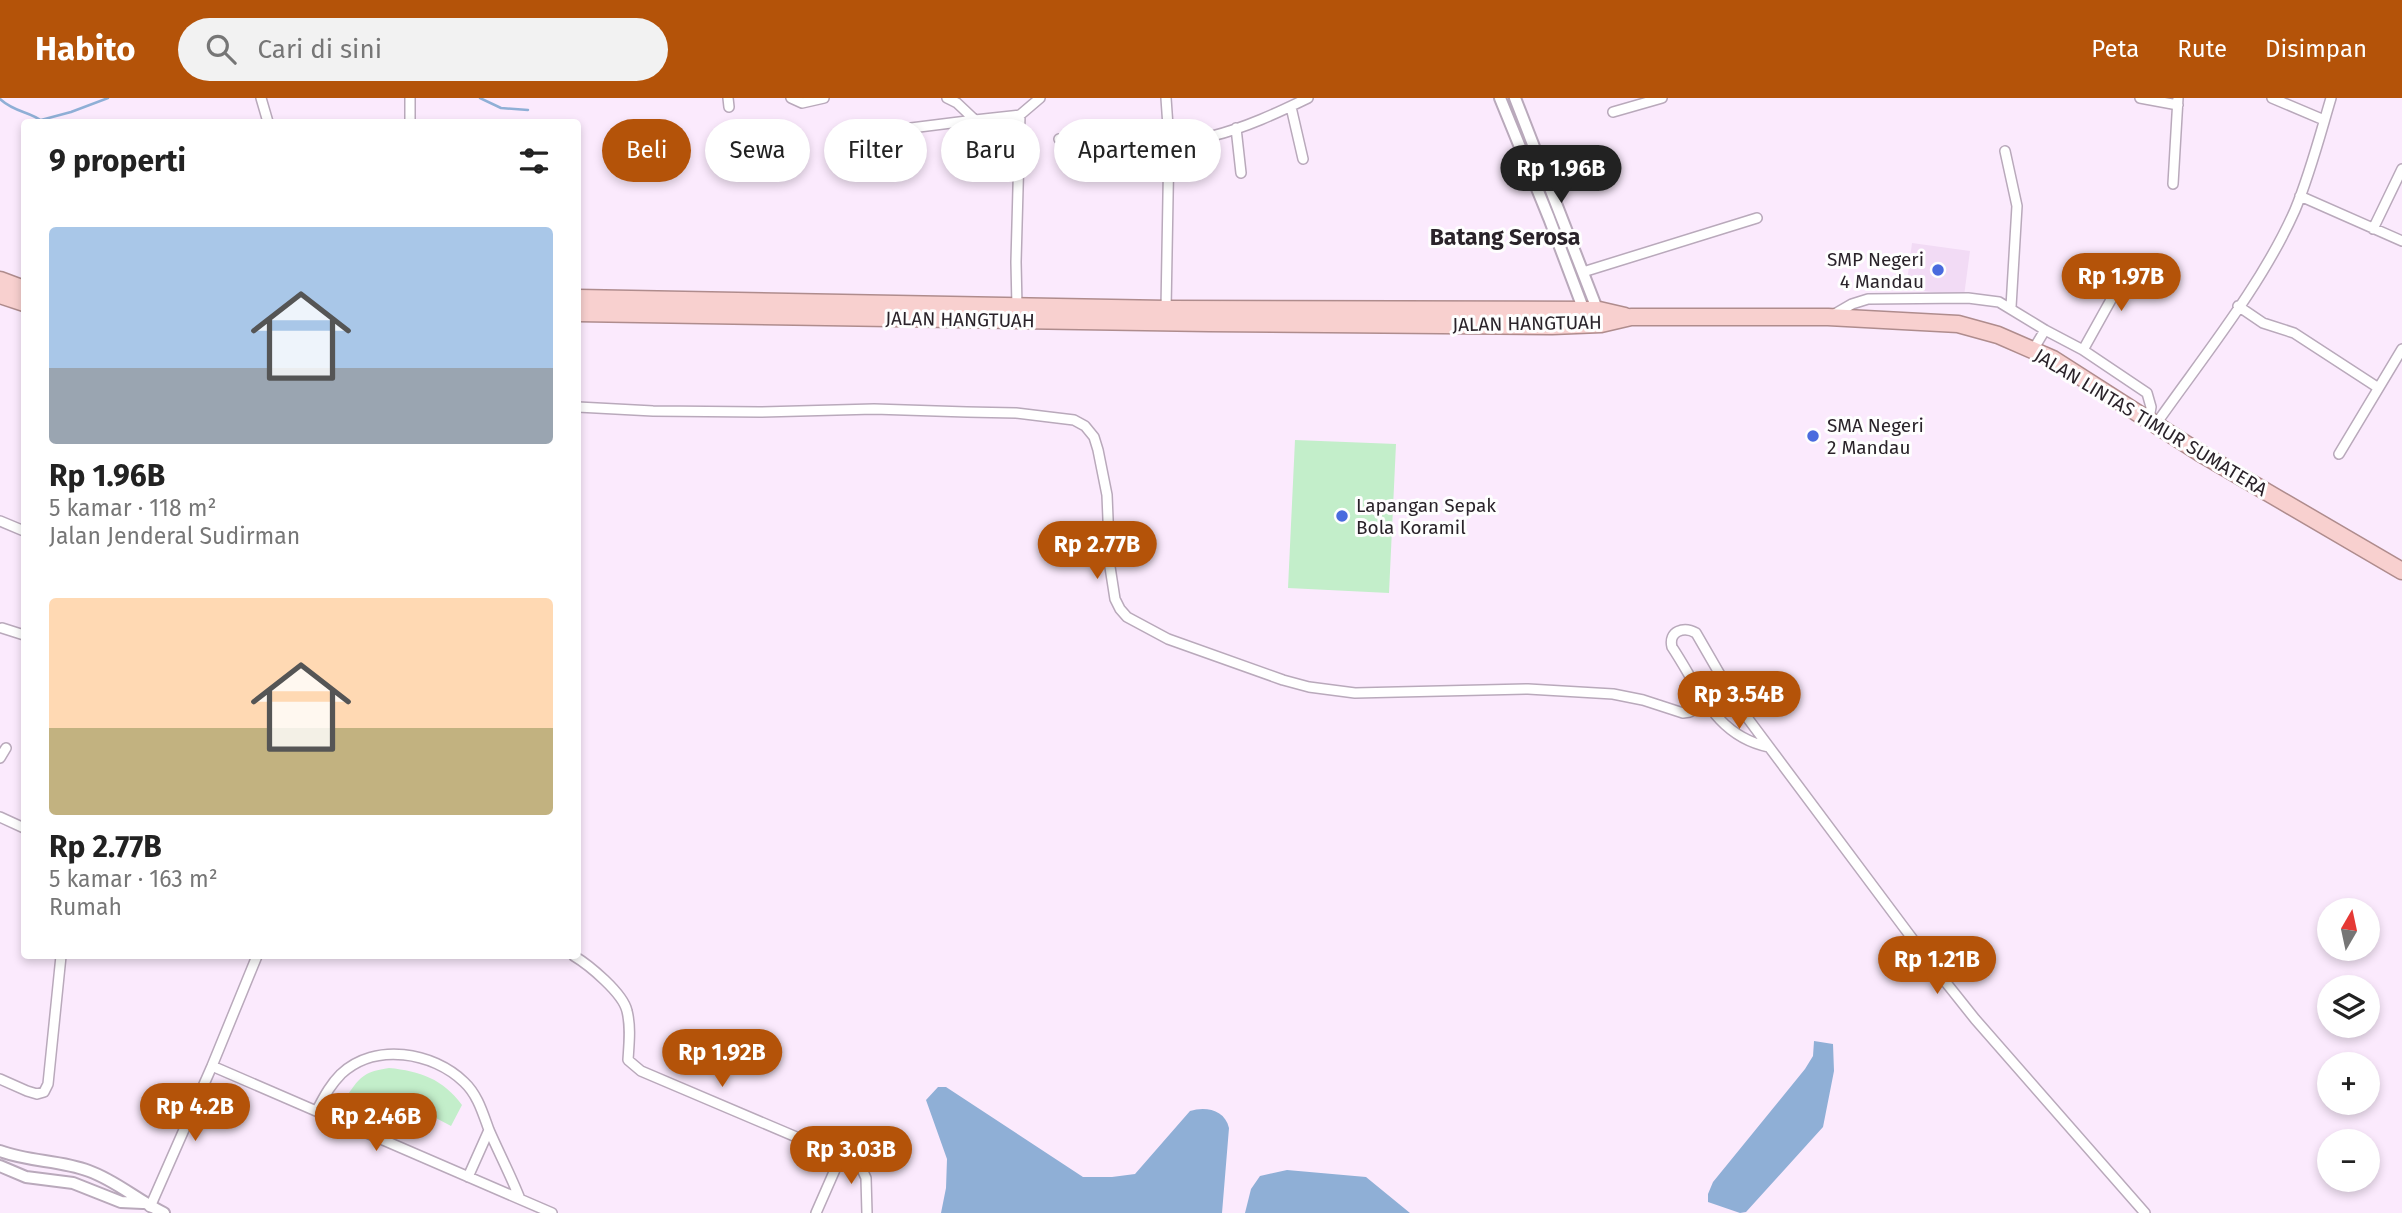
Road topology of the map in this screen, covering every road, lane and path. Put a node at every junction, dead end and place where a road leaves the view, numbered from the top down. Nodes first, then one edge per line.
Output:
1 (261, 98) edge
2 (410, 98) edge
3 (791, 98) edge
4 (824, 98) edge
5 (947, 98) edge
6 (1040, 98) edge
7 (1167, 98) edge
8 (1308, 98) edge
9 (1500, 98) edge
10 (1515, 98) edge
11 (1662, 98) edge
12 (2140, 98) edge
13 (2272, 98) edge
14 (2331, 98) edge
15 (2178, 101) edge
16 (1291, 107) junction
17 (1613, 112) dead end
18 (1020, 115) junction
19 (267, 119) edge
20 (410, 119) edge
21 (974, 119) edge
22 (984, 119) edge
23 (1167, 119) edge
24 (2324, 120) junction
25 (1236, 128) junction
26 (1221, 133) edge
27 (1527, 134) junction
28 (1516, 139) junction
29 (2005, 151) dead end
30 (1303, 159) dead end
31 (2402, 169) edge
32 (1241, 173) dead end
33 (1168, 182) edge
34 (2173, 184) dead end
35 (2300, 196) junction
36 (1757, 218) dead end
37 (2373, 229) junction
38 (2402, 241) edge
39 (2132, 262) dead end
40 (1583, 272) junction
41 (0, 280) edge
42 (21, 288) edge
43 (0, 295) edge
44 (581, 298) edge
45 (21, 302) edge
46 (2238, 306) junction
47 (1017, 307) junction
48 (2011, 307) junction
49 (1166, 309) junction
50 (581, 313) edge
51 (1289, 316) junction
52 (1593, 317) junction
53 (1631, 317) joint
54 (1828, 317) junction
55 (2045, 330) junction
56 (2402, 349) edge
57 (2033, 350) junction
58 (2083, 350) junction
59 (2378, 387) junction
60 (581, 407) edge
61 (2152, 422) junction
62 (2339, 454) dead end
63 (0, 521) edge
64 (21, 530) edge
65 (2402, 571) edge
66 (2, 628) dead end
67 (21, 634) edge
68 (1706, 704) junction
69 (1769, 747) junction
70 (6, 748) dead end
71 (0, 758) edge
72 (0, 817) edge
73 (21, 827) edge
74 (61, 959) edge
75 (256, 959) edge
76 (578, 959) edge
77 (212, 1066) junction
78 (0, 1079) edge
79 (317, 1110) junction
80 (489, 1130) junction
81 (0, 1151) edge
82 (841, 1156) junction
83 (0, 1166) edge
84 (468, 1177) junction
85 (520, 1199) junction
86 (147, 1208) edge
87 (164, 1213) edge
88 (552, 1213) edge
89 (816, 1213) edge
90 (867, 1213) edge
91 (2145, 1213) edge

1 - 19 street
2 - 20 street
3 - 4 street
5 - 21 street
6 - 18 street
7 - 23 street
8 - 16 street
9 - 28 street
10 - 27 street
11 - 17 street
12 - 15 street
13 - 24 street
14 - 24 street
15 - 34 street
16 - 25 street
16 - 30 street
18 - 22 street
18 - 47 street
24 - 35 street
25 - 26 street
25 - 32 street
27 - 28 street
27 - 40 street
28 - 52 street
29 - 48 street
31 - 37 street
33 - 49 street
35 - 37 street
35 - 46 street
36 - 40 street
37 - 38 street
39 - 58 street
40 - 52 street
41 - 42 highway
43 - 45 highway
44 - 47 highway, JALAN HANGTUAH
46 - 59 street
46 - 61 street
47 - 49 highway, JALAN HANGTUAH
48 - 54 street
48 - 55 street
49 - 51 highway, JALAN HANGTUAH
50 - 51 highway, JALAN HANGTUAH
51 - 52 highway, JALAN HANGTUAH
52 - 53 highway, JALAN HANGTUAH
53 - 54 highway, JALAN LINTAS TIMUR SUMATERA
54 - 57 highway, JALAN LINTAS TIMUR SUMATERA
55 - 57 street
55 - 58 street
56 - 59 street
57 - 61 highway, JALAN LINTAS TIMUR SUMATERA
58 - 61 street
59 - 62 street
60 - 68 street
61 - 65 highway, JALAN LINTAS TIMUR SUMATERA
63 - 64 street
66 - 67 street
68 - 69 street
68 - 69 street
69 - 91 street
70 - 71 street
72 - 73 street
74 - 78 street
75 - 77 street
76 - 82 street
77 - 79 street
77 - 86 street
79 - 80 street
79 - 84 street
80 - 84 street
80 - 85 street
81 - 86 street
82 - 89 street
82 - 90 street
83 - 86 street
84 - 85 street
85 - 88 street
86 - 87 street

